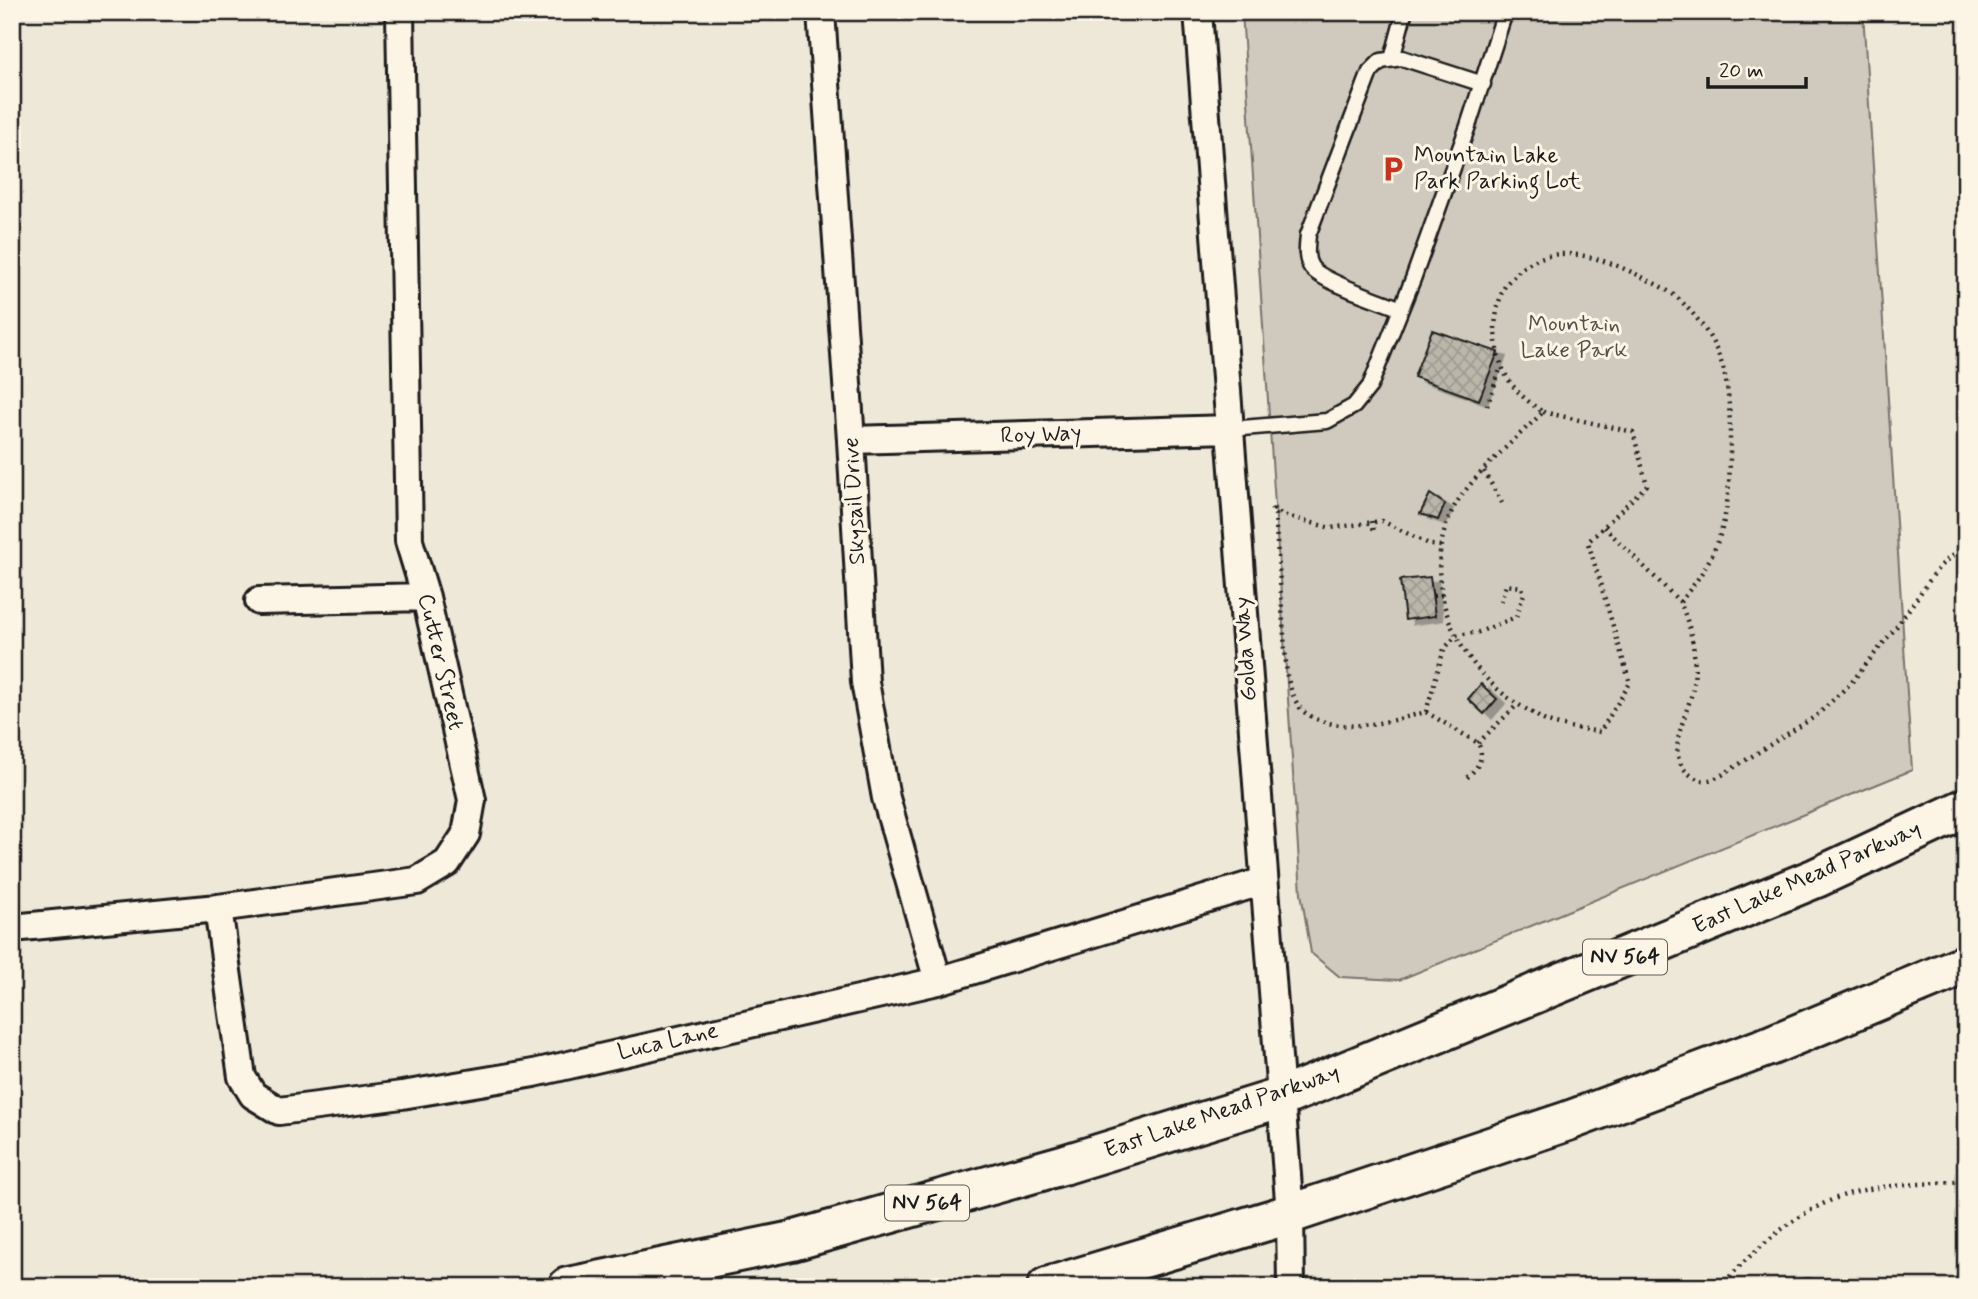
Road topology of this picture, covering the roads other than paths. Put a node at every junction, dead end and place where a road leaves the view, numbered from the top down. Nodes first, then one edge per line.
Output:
1 (400, 12) edge
2 (821, 12) edge
3 (1198, 12) edge
4 (1505, 12) edge
5 (1404, 14) edge
6 (1392, 59) junction
7 (1483, 84) junction
8 (1401, 309) junction
9 (1230, 429) junction
10 (851, 440) junction
11 (426, 597) junction
12 (259, 601) dead end
13 (1966, 808) edge
14 (1264, 881) junction
15 (218, 908) junction
16 (12, 928) edge
17 (1966, 964) edge
18 (938, 981) junction
19 (1280, 1098) junction
20 (1290, 1214) junction
21 (568, 1287) edge
22 (1047, 1287) edge
23 (1291, 1287) edge
24 (1804, 1287) edge
25 (1811, 1287) edge

1 - 11 street, Cutter Street
2 - 10 street, Skysail Drive
3 - 9 street, Golda Way
4 - 7 lane
5 - 6 lane
6 - 7 lane
6 - 8 lane
7 - 8 lane
8 - 9 lane
9 - 10 street, Roy Way
9 - 14 street, Golda Way
10 - 18 street, Skysail Drive
11 - 12 street
11 - 15 street, Cutter Street
13 - 19 main road, East Lake Mead Parkway / NV 564
14 - 18 street, Luca Lane
14 - 19 street, Golda Way
15 - 16 street, Cutter Street
15 - 18 street, Luca Lane
17 - 20 main road
19 - 20 street, Golda Way
19 - 21 main road, East Lake Mead Parkway / NV 564
20 - 22 main road
20 - 23 street, Golda Way
24 - 25 lane

